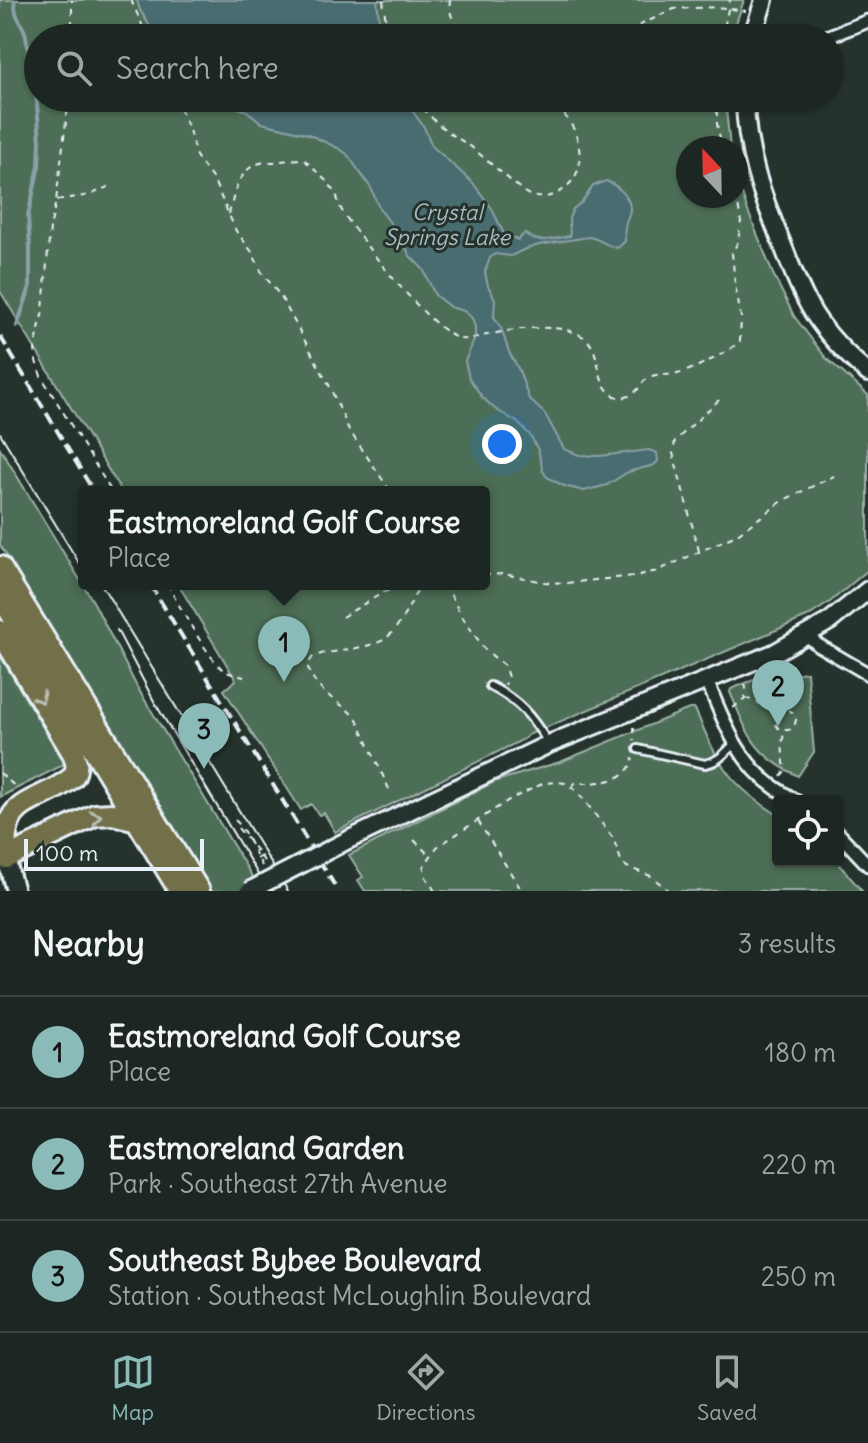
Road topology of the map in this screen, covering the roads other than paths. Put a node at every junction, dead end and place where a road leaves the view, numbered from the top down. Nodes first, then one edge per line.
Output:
1 (868, 21) edge
2 (844, 30) edge
3 (746, 112) edge
4 (868, 373) edge
5 (0, 567) edge
6 (868, 590) edge
7 (0, 595) edge
8 (0, 631) edge
9 (807, 635) junction
10 (868, 674) edge
11 (707, 681) junction
12 (490, 686) dead end
13 (549, 744) junction
14 (734, 744) junction
15 (638, 749) dead end
16 (786, 795) edge
17 (138, 820) junction
18 (844, 839) edge
19 (3, 859) edge
20 (868, 865) edge
21 (15, 891) edge
22 (180, 891) edge
23 (199, 891) edge
24 (249, 891) edge

1 - 2 street
3 - 4 main road
5 - 23 highway
6 - 9 main road
7 - 17 highway
8 -> 19 highway
9 - 10 street
9 - 11 main road
11 - 13 main road
11 - 14 street
12 - 13 lane
13 - 24 main road, bridge
14 - 15 lane
14 - 16 street
19 -> 17 highway
17 - 22 highway
18 - 20 street
19 - 21 main road

